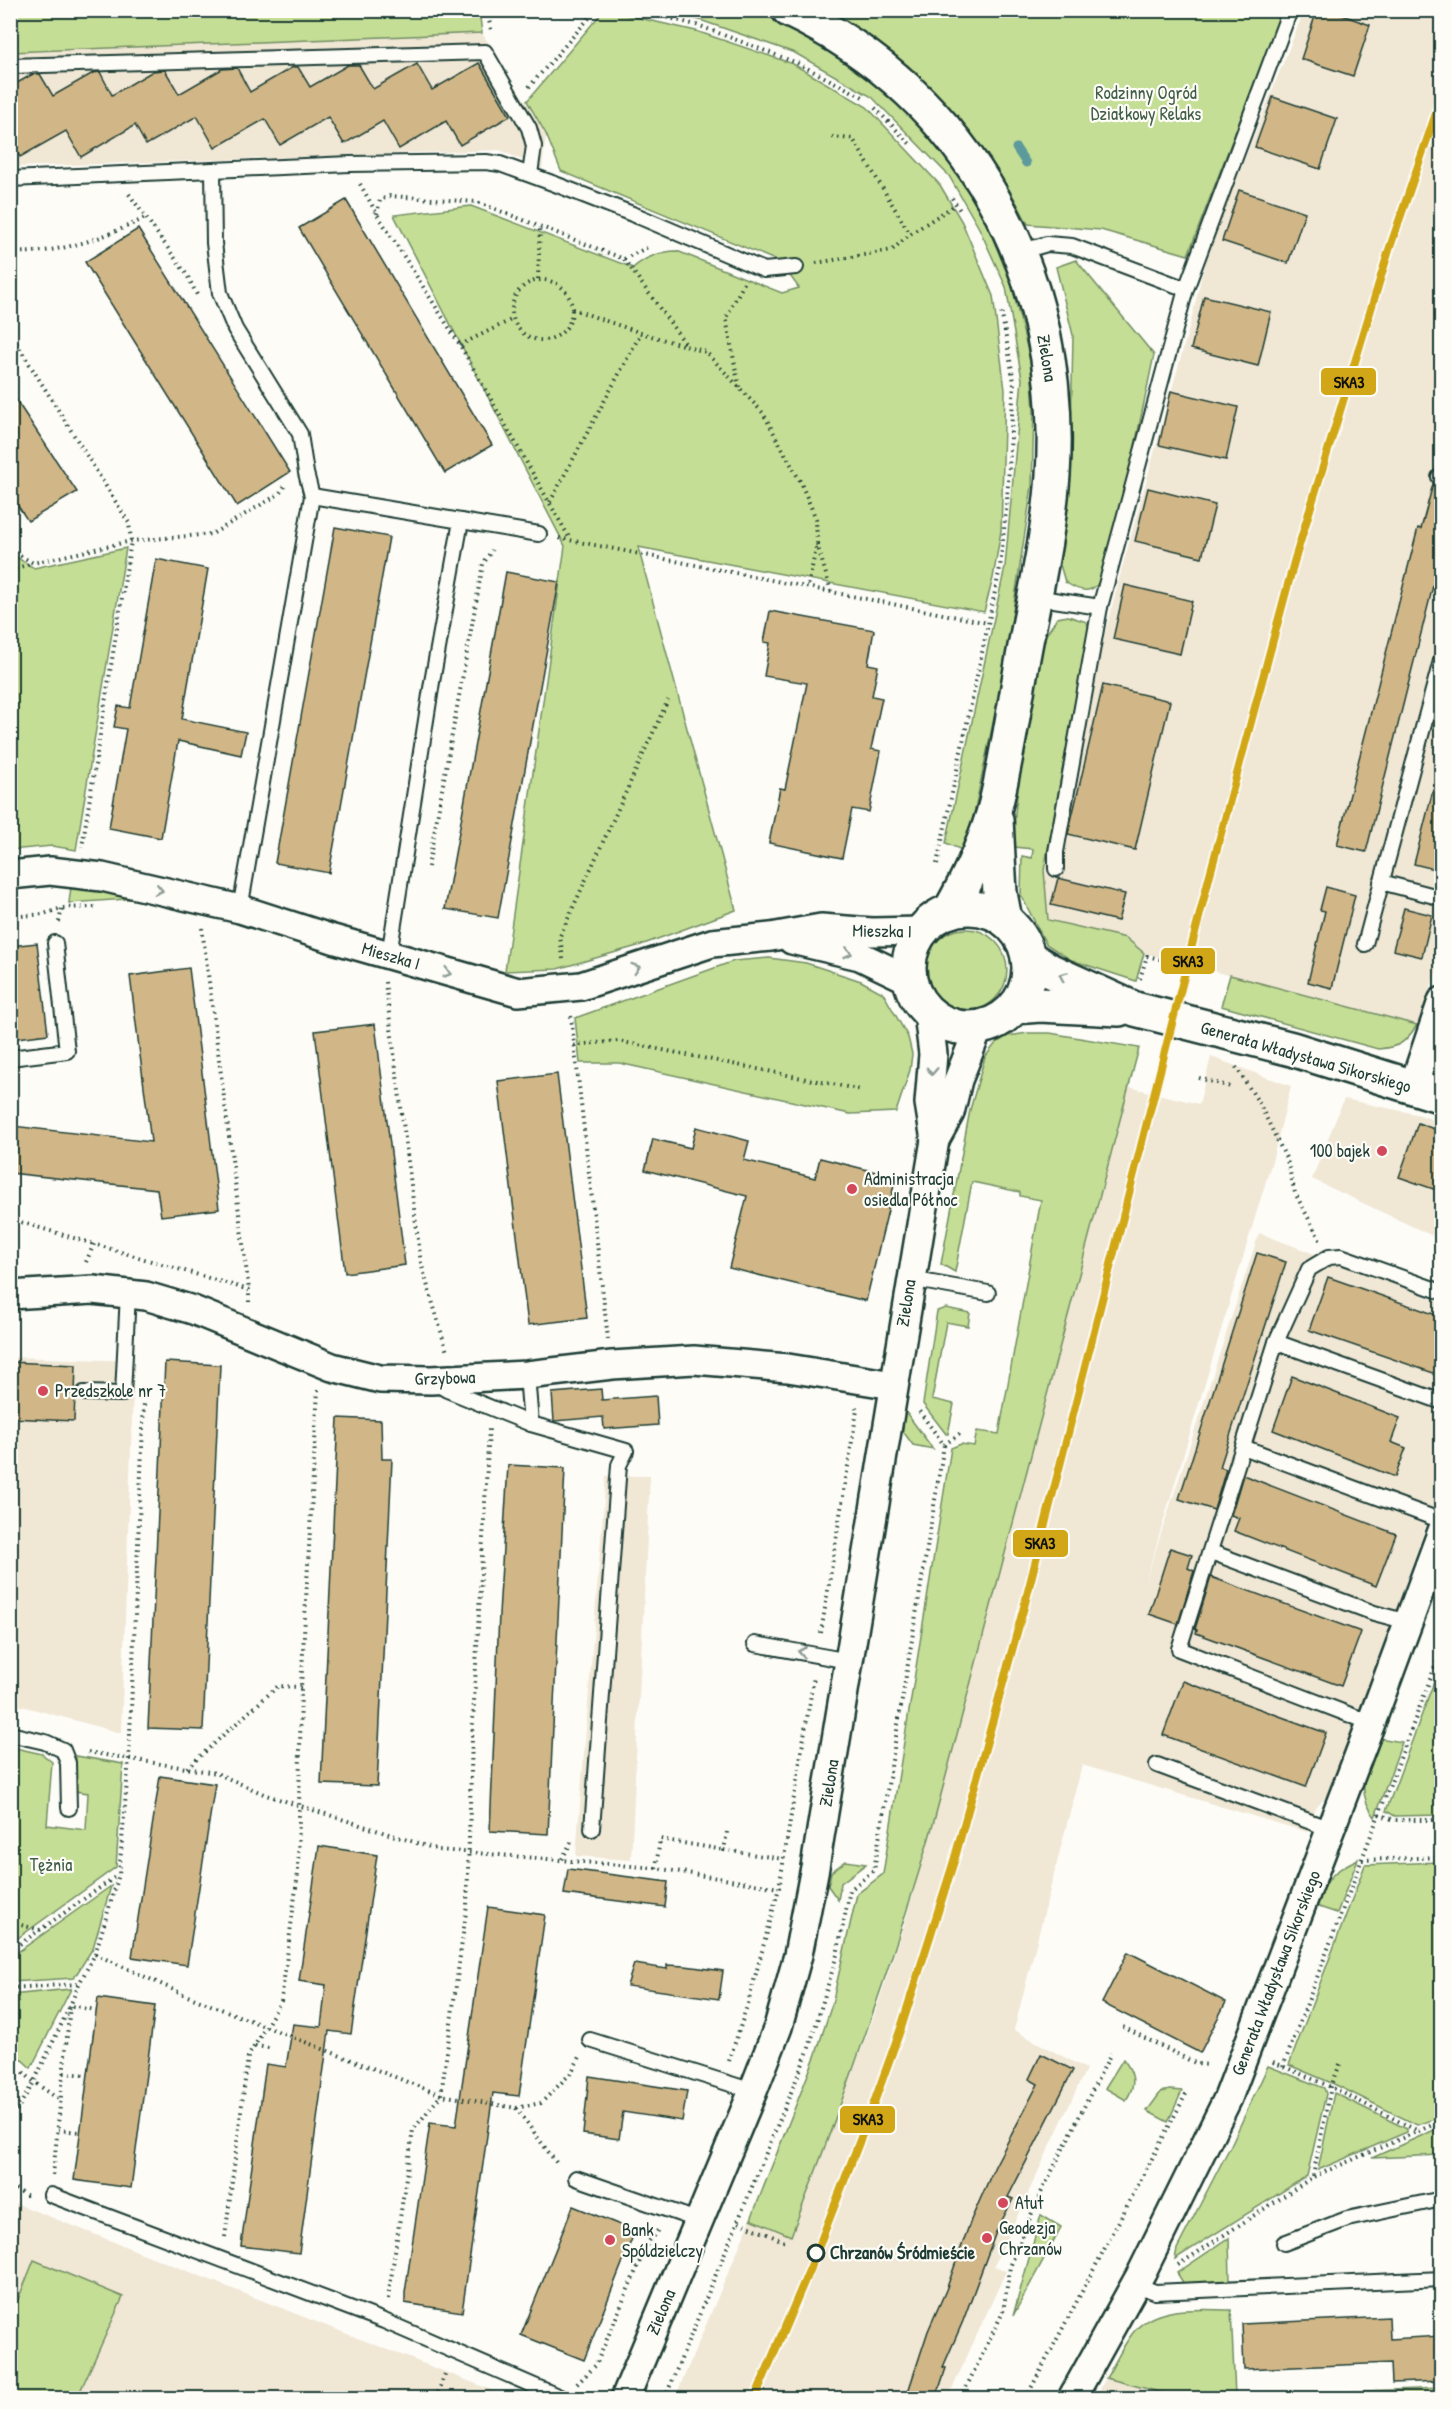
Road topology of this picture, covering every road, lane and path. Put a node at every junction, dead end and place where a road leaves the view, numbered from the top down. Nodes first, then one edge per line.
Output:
1 (596, 10) edge
2 (638, 10) edge
3 (789, 10) edge
4 (1290, 10) edge
5 (10, 66) edge
6 (514, 103) junction
7 (832, 137) dead end
8 (914, 147) dead end
9 (350, 164) junction
10 (213, 170) junction
11 (530, 174) junction
12 (115, 175) junction
13 (10, 179) edge
14 (951, 196) dead end
15 (961, 213) dead end
16 (145, 218) junction
17 (540, 226) dead end
18 (910, 234) dead end
19 (10, 252) edge
20 (1019, 252) junction
21 (624, 259) dead end
22 (796, 267) dead end
23 (538, 279) junction
24 (1186, 289) junction
25 (741, 291) dead end
26 (200, 302) dead end
27 (1000, 302) dead end
28 (572, 309) junction
29 (513, 319) junction
30 (10, 333) edge
31 (641, 333) junction
32 (460, 345) junction
33 (687, 346) junction
34 (740, 388) junction
35 (293, 475) dead end
36 (312, 496) junction
37 (550, 502) junction
38 (461, 521) junction
39 (539, 534) dead end
40 (131, 541) junction
41 (817, 543) junction
42 (503, 548) dead end
43 (10, 550) edge
44 (33, 563) junction
45 (10, 570) edge
46 (808, 587) junction
47 (831, 592) junction
48 (1034, 597) junction
49 (1100, 607) junction
50 (987, 623) junction
51 (1442, 657) edge
52 (668, 700) dead end
53 (996, 805) junction
54 (81, 854) dead end
55 (1056, 869) dead end
56 (10, 875) edge
57 (426, 875) dead end
58 (934, 875) dead end
59 (1381, 882) junction
60 (1442, 898) edge
61 (240, 909) junction
62 (950, 911) junction
63 (201, 920) dead end
64 (1005, 920) junction
65 (921, 931) junction
66 (771, 937) junction
67 (55, 943) dead end
68 (1365, 944) dead end
69 (1028, 957) junction
70 (563, 960) dead end
71 (1176, 963) dead end
72 (387, 965) junction
73 (910, 980) junction
74 (1136, 999) junction
75 (1442, 1001) edge
76 (1015, 1007) junction
77 (570, 1012) dead end
78 (928, 1013) junction
79 (979, 1027) junction
80 (574, 1045) junction
81 (10, 1058) edge
82 (1235, 1066) dead end
83 (1199, 1078) dead end
84 (1232, 1087) dead end
85 (862, 1090) dead end
86 (1427, 1091) edge
87 (934, 1140) junction
88 (10, 1219) edge
89 (94, 1244) junction
90 (1329, 1257) junction
91 (84, 1265) dead end
92 (910, 1279) junction
93 (249, 1290) junction
94 (1442, 1292) edge
95 (129, 1293) junction
96 (987, 1293) dead end
97 (10, 1295) edge
98 (249, 1307) dead end
99 (1276, 1342) junction
100 (608, 1344) dead end
101 (434, 1368) junction
102 (526, 1374) junction
103 (834, 1374) junction
104 (893, 1386) junction
105 (318, 1389) dead end
106 (84, 1393) dead end
107 (144, 1400) dead end
108 (1442, 1402) edge
109 (531, 1424) junction
110 (489, 1426) dead end
111 (962, 1432) dead end
112 (944, 1445) dead end
113 (1243, 1447) junction
114 (1442, 1521) edge
115 (1442, 1531) edge
116 (1211, 1552) junction
117 (1408, 1622) junction
118 (755, 1644) dead end
119 (1442, 1648) edge
120 (817, 1655) junction
121 (849, 1661) junction
122 (301, 1687) junction
123 (1371, 1723) junction
124 (10, 1734) edge
125 (105, 1755) dead end
126 (129, 1758) junction
127 (1157, 1765) dead end
128 (187, 1768) junction
129 (298, 1805) junction
130 (69, 1808) dead end
131 (1379, 1814) junction
132 (1442, 1820) edge
133 (592, 1829) dead end
134 (1330, 1829) junction
135 (727, 1832) dead end
136 (724, 1850) junction
137 (469, 1851) junction
138 (1442, 1857) edge
139 (783, 1859) junction
140 (1362, 1860) junction
141 (656, 1868) junction
142 (118, 1875) junction
143 (778, 1888) junction
144 (10, 1922) edge
145 (40, 1929) junction
146 (10, 1951) edge
147 (95, 1954) junction
148 (79, 1984) junction
149 (10, 1988) edge
150 (70, 2006) junction
151 (96, 2010) dead end
152 (267, 2027) junction
153 (1123, 2027) dead end
154 (590, 2040) joint
155 (255, 2046) junction
156 (269, 2048) dead end
157 (1111, 2053) dead end
158 (1264, 2059) dead end
159 (10, 2060) edge
160 (1218, 2062) dead end
161 (1340, 2064) dead end
162 (1283, 2067) junction
163 (64, 2073) junction
164 (88, 2075) dead end
165 (723, 2081) junction
166 (34, 2082) junction
167 (1331, 2087) junction
168 (753, 2091) junction
169 (1186, 2094) dead end
170 (441, 2095) junction
171 (61, 2101) junction
172 (516, 2108) junction
173 (1442, 2114) edge
174 (10, 2121) edge
175 (58, 2130) junction
176 (1418, 2131) junction
177 (80, 2132) dead end
178 (555, 2163) dead end
179 (1313, 2177) junction
180 (576, 2178) dead end
181 (51, 2195) joint
182 (1442, 2199) edge
183 (671, 2210) junction
184 (700, 2221) junction
185 (739, 2222) dead end
186 (789, 2243) dead end
187 (1284, 2243) dead end
188 (222, 2259) junction
189 (1174, 2268) dead end
190 (1442, 2279) edge
191 (1135, 2284) junction
192 (384, 2321) junction
193 (447, 2367) dead end
194 (566, 2395) edge
195 (436, 2398) edge
196 (625, 2398) edge
197 (961, 2398) edge
198 (1026, 2398) edge
199 (1072, 2398) edge

1 - 6 path
2 - 8 path
3 - 20 main road, Zielona
4 - 24 lane
5 - 6 lane
6 - 11 lane
7 - 18 path
9 - 10 lane
9 - 11 lane
9 - 32 path
10 - 12 lane
10 - 36 lane
11 - 22 lane
12 - 13 lane
12 - 16 path
14 - 15 path
16 - 19 path
16 - 26 path
17 - 23 path
20 - 24 lane
20 - 48 main road, Zielona
21 - 33 path
23 - 28 path
23 - 29 path
24 - 49 lane
25 - 34 path
27 - 50 path
28 - 29 path
28 - 31 path
29 - 32 path
30 - 40 path
31 - 33 path
31 - 37 path
32 - 37 path
33 - 34 path
34 - 41 path
35 - 40 path
36 - 38 lane
36 - 61 lane
37 - 46 path
38 - 39 lane
38 - 72 lane
40 - 44 path
40 - 54 path
41 - 46 path
41 - 47 path
42 - 57 path
43 - 44 path
44 - 45 path
46 - 47 path
47 - 50 path
48 - 49 lane
48 - 53 main road, Zielona
49 - 55 lane
50 - 58 path
51 - 59 lane
52 - 70 path
53 - 62 main road, Zielona
53 - 64 main road, Zielona
56 -> 61 street, Mieszka I
59 - 60 lane
59 - 68 lane
61 - 72 street, Mieszka I
62 - 64 main road
62 - 65 main road
63 - 93 path
64 - 69 main road
65 - 66 street, Mieszka I
65 - 73 main road
72 -> 66 street, Mieszka I
66 -> 73 street, Mieszka I
67 - 81 lane
74 -> 69 main road, Generała Władysława Sikorskiego
69 - 76 main road
71 - 74 path
72 - 101 path
73 - 78 main road
74 - 76 main road, Generała Władysława Sikorskiego
74 - 86 main road, Generała Władysława Sikorskiego
75 - 86 street
76 - 79 main road
77 - 80 path
78 - 79 main road
78 -> 87 street, Zielona
79 - 87 street, Zielona
80 - 85 path
80 - 100 path
82 - 90 path
83 - 84 path
87 - 92 street, Zielona
88 - 89 path
89 - 91 path
89 - 93 path
90 - 94 lane
90 - 99 lane
92 - 96 lane
92 - 104 street, Zielona
93 - 98 path
95 - 97 street, Grzybowa
95 - 101 street, Grzybowa
95 - 106 lane
99 - 108 lane
99 - 113 lane
101 - 102 street, Grzybowa
101 - 109 lane
102 - 103 street, Grzybowa
102 - 109 lane
103 - 104 street, Grzybowa
103 - 120 path
104 - 121 street, Zielona
105 - 122 path
107 - 126 path
109 - 133 lane
110 - 137 path
111 - 112 path
113 - 114 lane
113 - 116 lane
115 - 117 street, Generała Władysława Sikorskiego
116 - 117 lane
116 - 123 lane
117 - 123 street, Generała Władysława Sikorskiego
120 -> 118 lane
119 - 131 path
120 - 121 lane
120 - 139 path
121 - 168 street, Zielona
122 - 128 path
122 - 129 path
123 - 134 street, Generała Władysława Sikorskiego
124 - 130 lane
125 - 126 path
126 - 128 path
126 - 142 path
127 - 134 lane
128 - 129 path
129 - 137 path
129 - 152 path
131 - 132 path
131 - 140 path
134 - 191 street, Generała Władysława Sikorskiego
135 - 136 path
136 - 139 path
136 - 141 path
137 - 141 path
137 - 170 path
138 - 140 path
139 - 143 path
140 - 162 path
141 - 143 path
142 - 145 path
142 - 147 path
143 - 165 path
144 - 145 path
145 - 146 path
147 - 148 path
147 - 152 path
148 - 149 path
148 - 150 path
150 - 151 path
150 - 163 path
150 - 166 path
152 - 155 path
152 - 170 path
153 - 160 path
154 - 165 lane
154 - 172 path
155 - 156 path
155 - 188 path
157 - 197 path
158 - 162 path
159 - 166 path
161 - 167 path
162 - 167 path
163 - 164 path
163 - 171 path
165 - 168 lane
166 - 171 path
166 - 174 path
167 - 176 path
167 - 179 path
168 - 184 street, Zielona
169 - 198 path
170 - 172 path
170 - 192 path
171 - 175 path
172 - 178 path
173 - 176 path
175 - 177 path
175 - 181 path
176 - 179 path
179 - 189 path
180 - 183 lane
181 - 188 lane
182 - 187 lane
183 - 184 lane
183 - 194 path
184 - 196 street, Zielona
185 - 186 path
188 - 192 lane
190 - 191 lane
191 - 199 street, Generała Władysława Sikorskiego
192 - 194 lane
193 - 195 path

